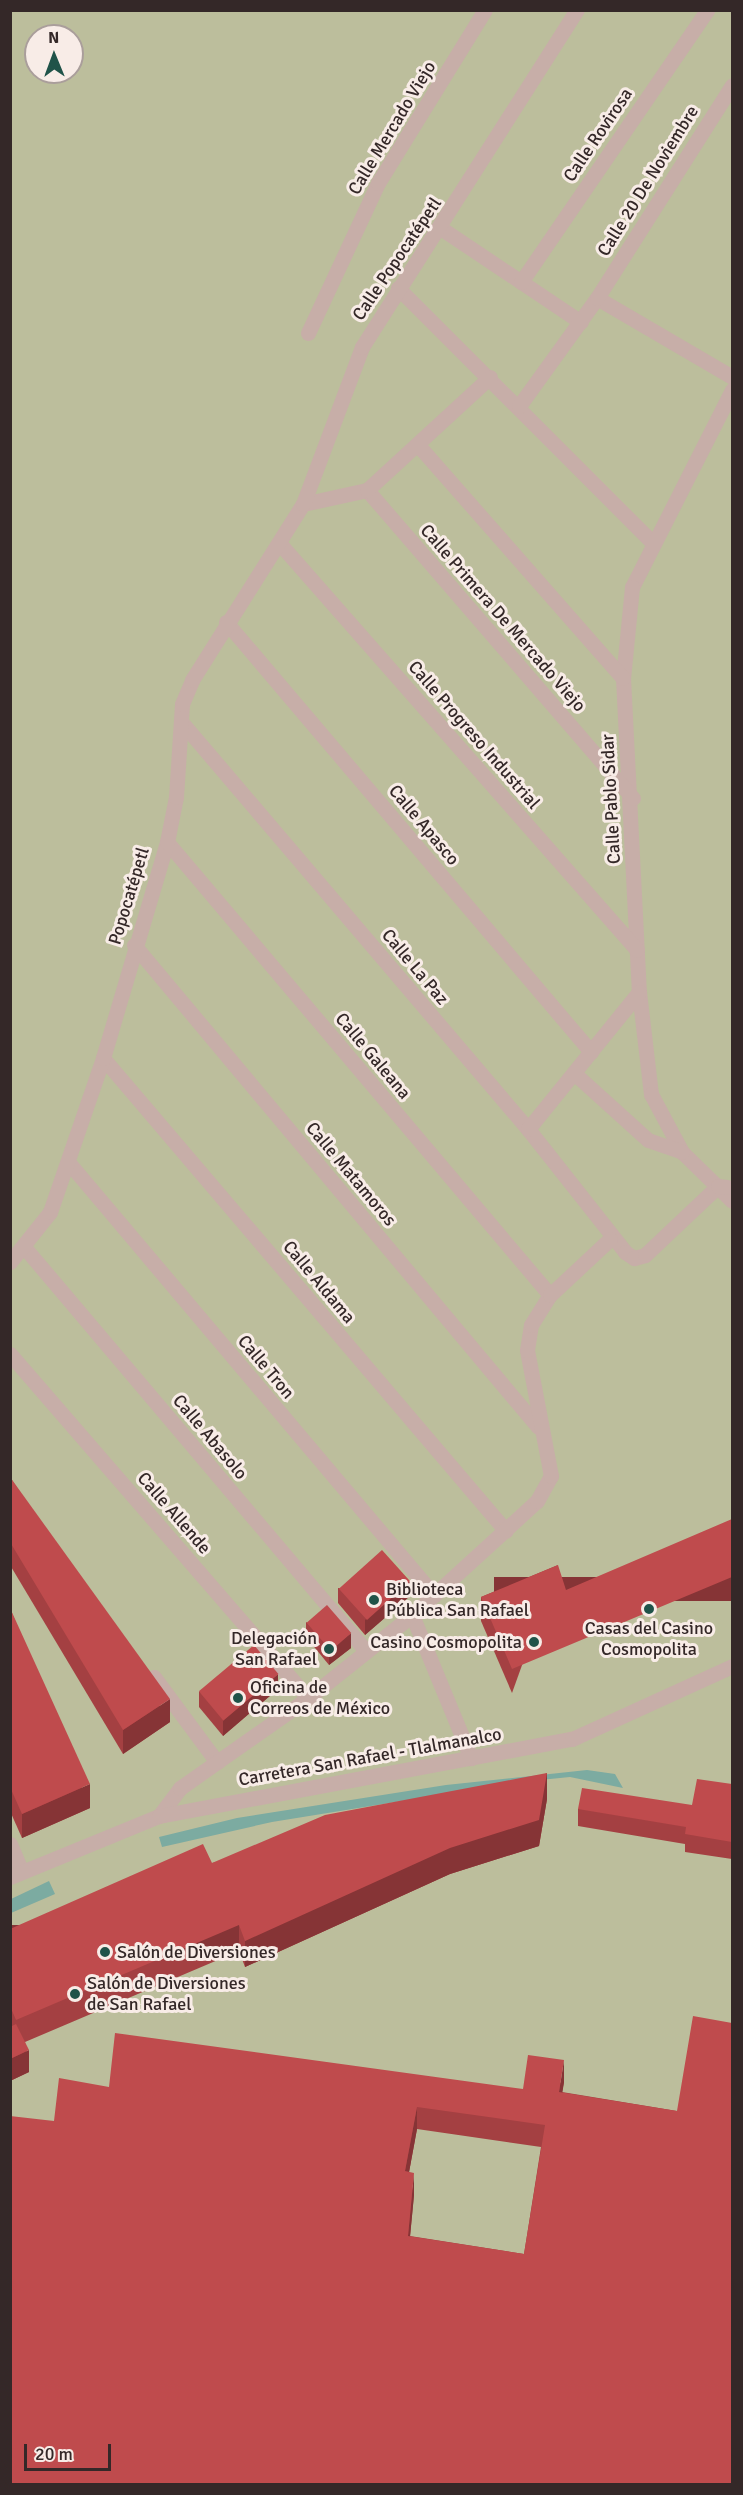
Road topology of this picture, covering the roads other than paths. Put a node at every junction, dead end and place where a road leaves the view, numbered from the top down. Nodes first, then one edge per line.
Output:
1 (485, 10) edge
2 (577, 10) edge
3 (707, 10) edge
4 (732, 85) edge
5 (442, 229) junction
6 (521, 282) junction
7 (398, 288) junction
8 (597, 298) junction
9 (581, 322) junction
10 (308, 333) dead end
11 (490, 377) junction
12 (732, 377) edge
13 (732, 390) edge
14 (519, 406) junction
15 (418, 445) junction
16 (367, 490) junction
17 (303, 504) junction
18 (652, 542) junction
19 (281, 545) junction
20 (226, 622) junction
21 (623, 678) junction
22 (184, 725) junction
23 (633, 798) junction
24 (167, 842) junction
25 (134, 945) junction
26 (637, 950) junction
27 (639, 992) junction
28 (591, 1052) junction
29 (103, 1058) junction
30 (575, 1074) junction
31 (528, 1129) junction
32 (682, 1152) junction
33 (69, 1163) junction
34 (725, 1187) edge
35 (732, 1201) edge
36 (610, 1239) junction
37 (25, 1248) junction
38 (10, 1263) edge
39 (550, 1295) junction
40 (10, 1354) edge
41 (538, 1427) junction
42 (506, 1531) junction
43 (434, 1595) junction
44 (412, 1615) junction
45 (366, 1651) junction
46 (146, 1666) edge
47 (732, 1666) edge
48 (308, 1698) junction
49 (471, 1758) junction
50 (218, 1762) junction
51 (159, 1816) junction
52 (10, 1844) edge
53 (16, 1874) edge

1 - 10 street, Calle Mercado Viejo
2 - 5 street, Calle Popocatépetl
3 - 6 street, Calle Rovirosa
4 - 8 street, Calle 20 De Noviembre
5 - 6 street
5 - 7 street, Calle Popocatépetl
6 - 9 street
7 - 11 street
7 - 17 street, Calle Popocatépetl
8 - 9 street, Calle 20 De Noviembre
8 - 12 street
9 - 14 street, Calle 20 De Noviembre
11 - 14 street
11 - 15 street
13 - 18 street, Calle Pablo Sidar
14 - 18 street
15 - 16 street
15 - 21 street
16 - 17 street
16 - 23 street, Calle Primera De Mercado Viejo
17 - 19 street, Calle Popocatépetl
18 - 21 street, Calle Pablo Sidar
19 - 20 street, Popocatépetl
19 - 26 street, Calle Progreso Industrial
20 - 22 street, Popocatépetl
20 - 28 street, Calle Apasco
21 - 23 street, Calle Pablo Sidar
22 - 24 street, Popocatépetl
22 - 31 street, Calle La Paz
23 - 26 street, Calle Pablo Sidar
24 - 25 street, Popocatépetl
24 - 39 street, Calle Galeana
25 - 29 street, Popocatépetl
25 - 41 street, Calle Matamoros
26 - 27 street, Calle Pablo Sidar
27 - 28 street
27 - 32 street, Calle Pablo Sidar
28 - 30 street
29 - 33 street, Popocatépetl
29 - 42 street, Calle Aldama
30 - 31 street
30 - 32 street
31 - 36 street, Calle La Paz
32 - 34 street, Calle Pablo Sidar
33 - 37 street, Popocatépetl
33 - 43 street, Calle Tron
34 - 35 street, Calle Pablo Sidar
34 - 36 street, Calle La Paz
36 - 39 street
37 - 38 street, Popocatépetl
37 - 45 street, Calle Abasolo
39 - 41 street
40 - 48 street, Calle Allende
41 - 42 street
42 - 43 street
43 - 44 street
44 - 45 street
44 - 49 street
45 - 48 street
46 - 50 street
47 - 49 street, Carretera San Rafael - Tlalmanalco
48 - 50 street
49 - 51 street, Carretera San Rafael - Tlalmanalco
50 - 51 street
51 - 53 street, Carretera San Rafael - Tlalmanalco
52 - 53 street

